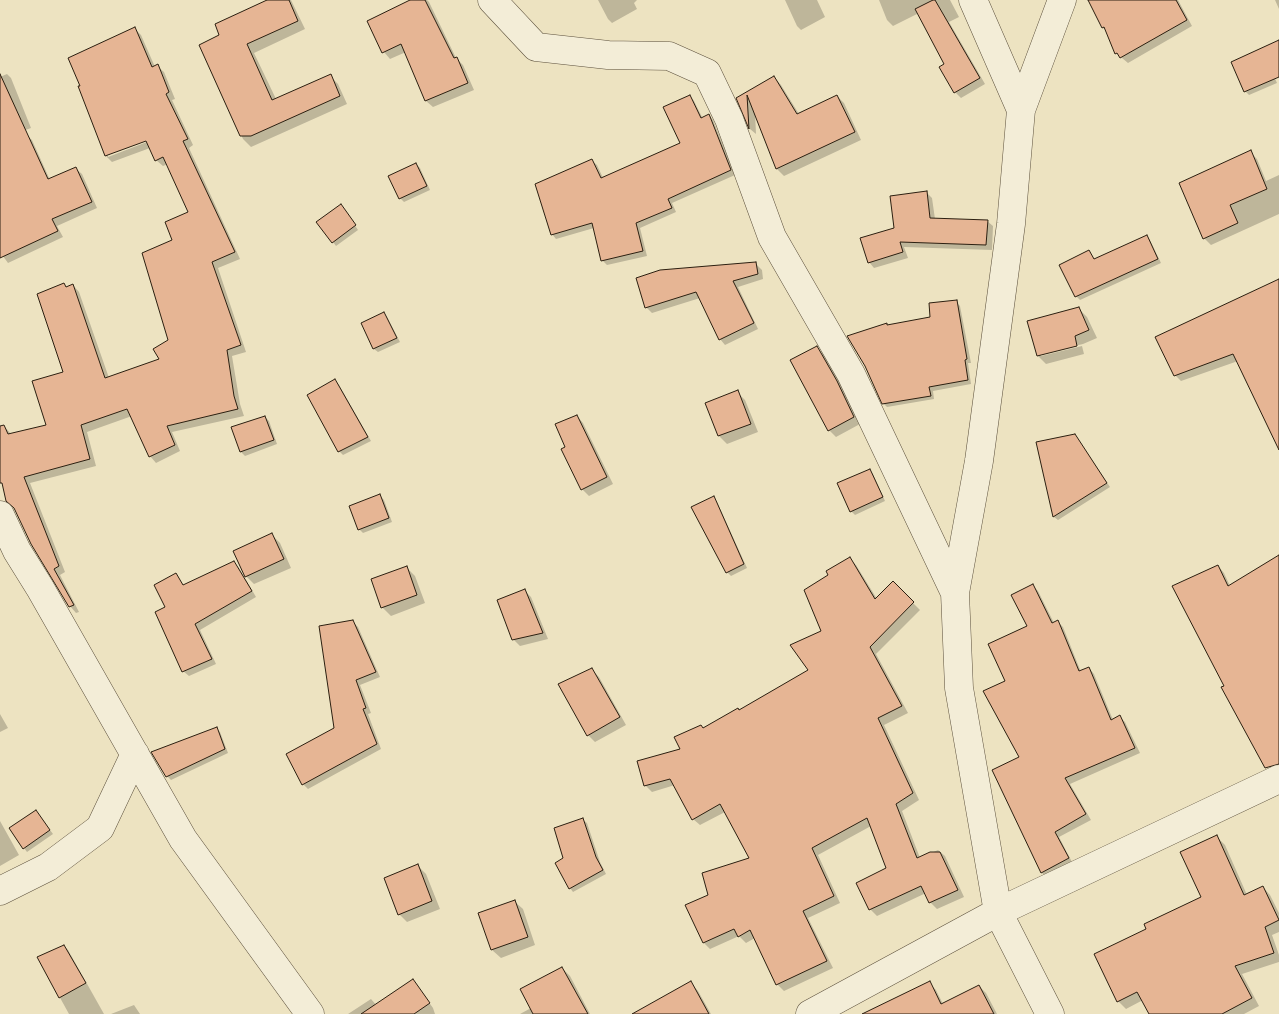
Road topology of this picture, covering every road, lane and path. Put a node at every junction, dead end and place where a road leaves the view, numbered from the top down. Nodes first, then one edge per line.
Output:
1 (492, 0) edge
2 (973, 0) edge
3 (1062, 0) edge
4 (1021, 110) junction
5 (0, 515) edge
6 (955, 593) junction
7 (135, 754) junction
8 (1278, 782) edge
9 (0, 891) edge
10 (998, 912) junction
11 (310, 1014) edge
12 (810, 1014) edge
13 (1050, 1014) edge

1 - 6 street
2 - 4 street
3 - 4 street
4 - 6 street
5 - 7 street
6 - 10 street
7 - 9 street
7 - 11 street
8 - 10 street
10 - 12 street
10 - 13 street

